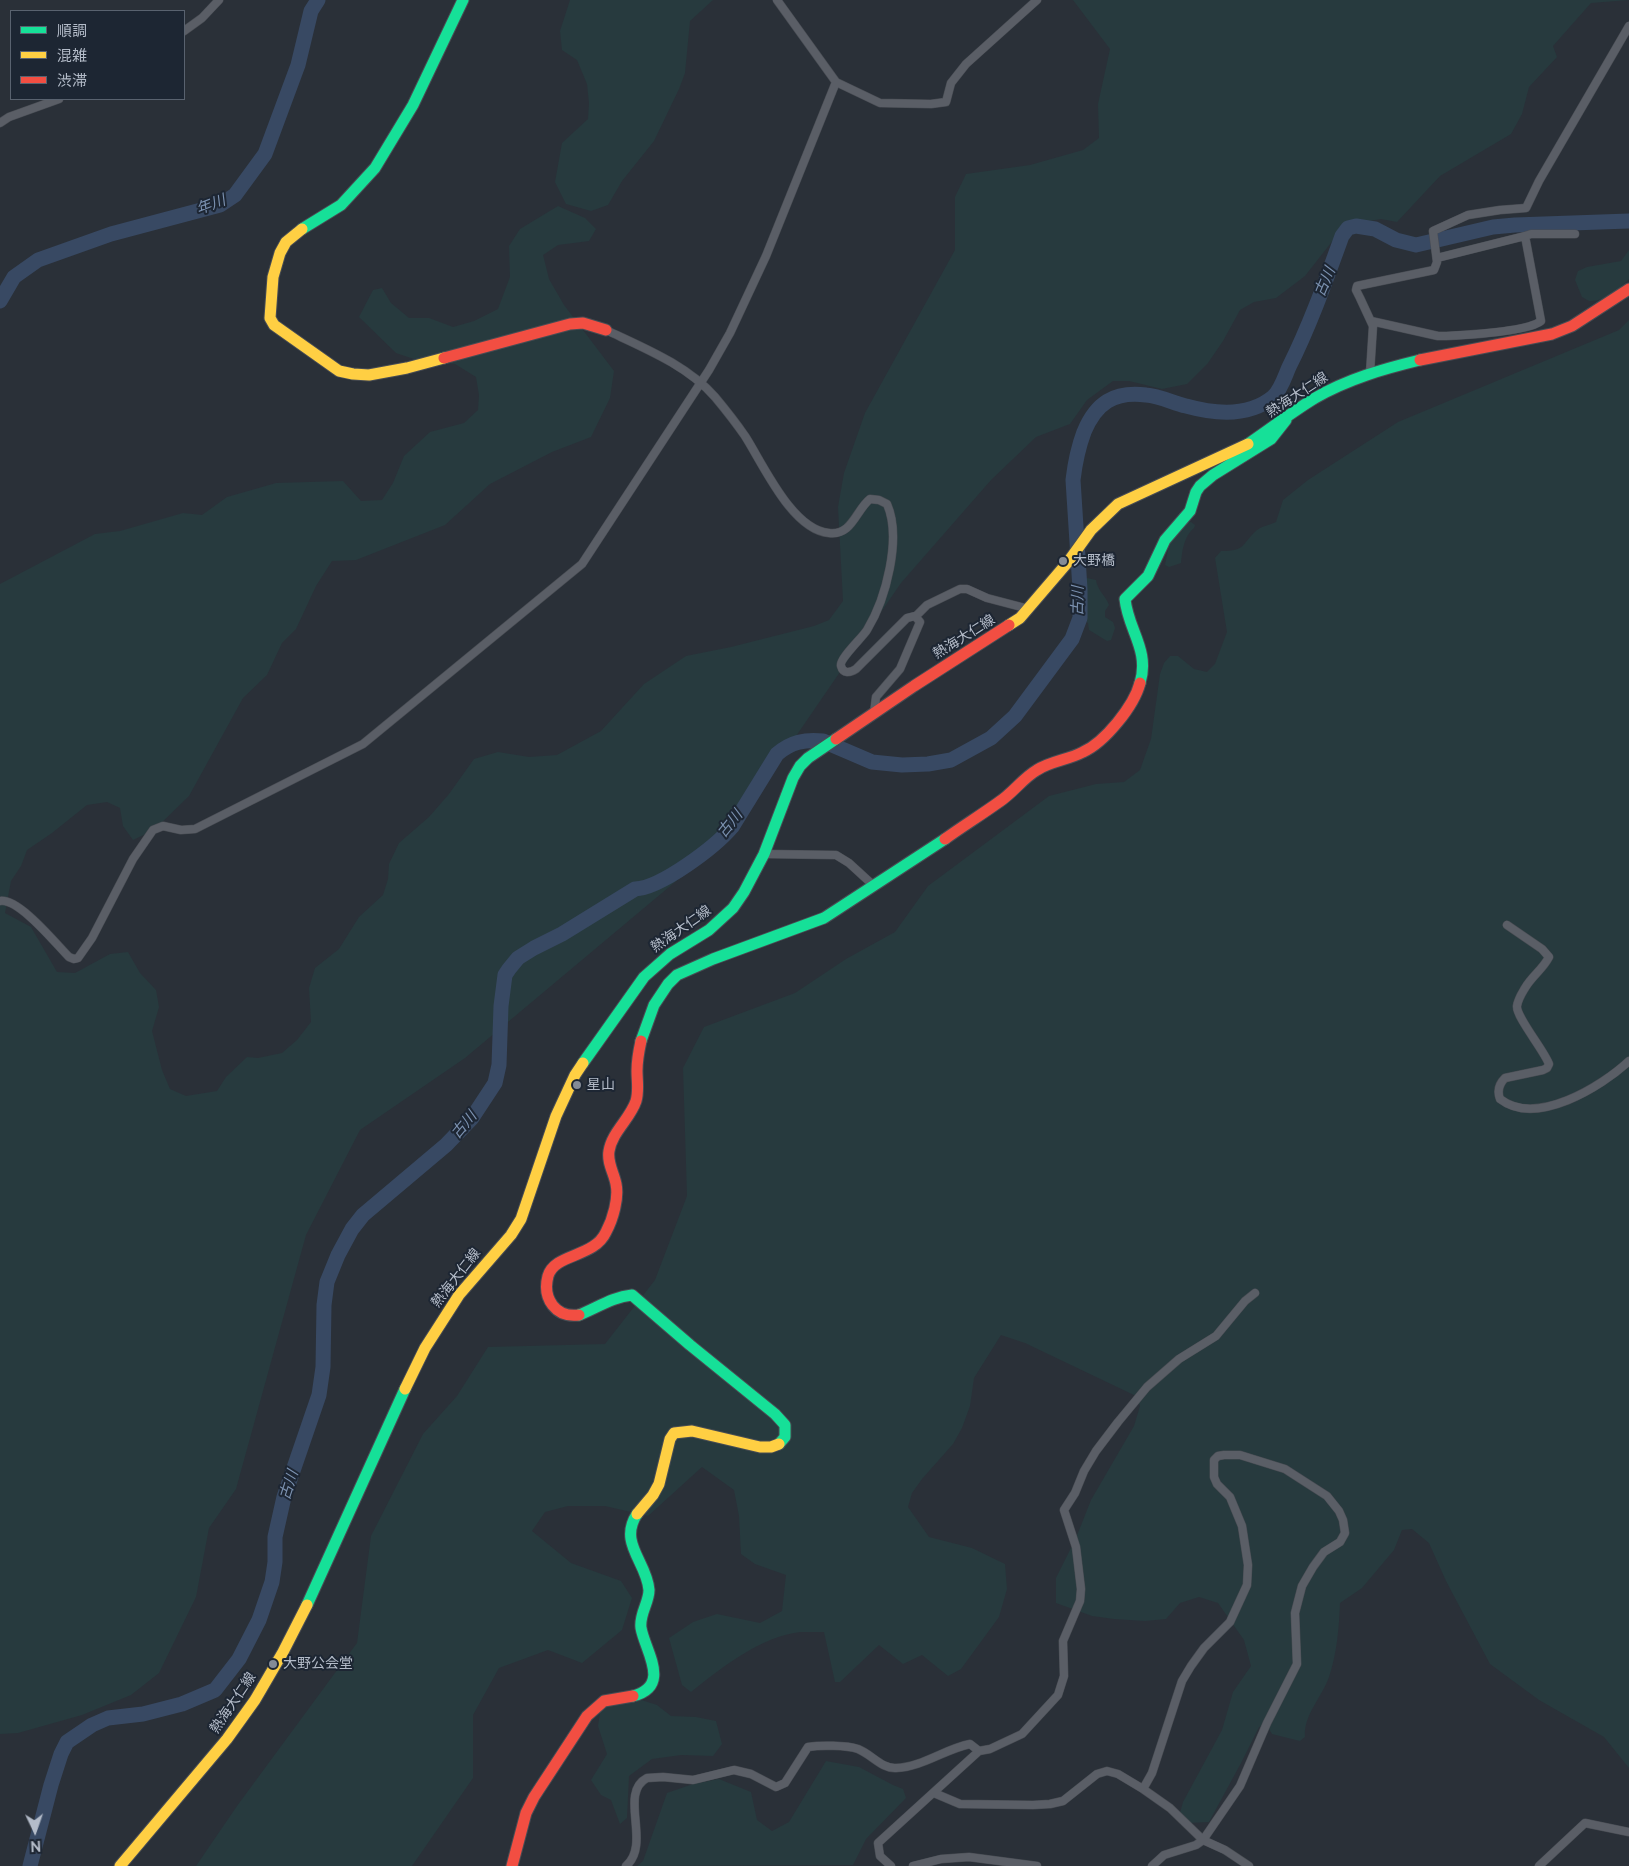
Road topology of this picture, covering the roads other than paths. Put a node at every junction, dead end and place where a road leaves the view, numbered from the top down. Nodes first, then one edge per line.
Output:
1 (219, 0) edge
2 (463, 0) edge
3 (778, 0) edge
4 (1038, 0) edge
5 (1629, 26) edge
6 (185, 30) edge
7 (836, 82) junction
8 (56, 100) edge
9 (0, 123) edge
10 (1575, 234) dead end
11 (1525, 236) junction
12 (1436, 255) junction
13 (1629, 289) edge
14 (1371, 321) junction
15 (606, 330) joint
16 (1370, 373) junction
17 (701, 382) junction
18 (1286, 420) junction
19 (1028, 609) junction
20 (916, 616) junction
21 (874, 713) junction
22 (764, 854) junction
23 (873, 885) junction
24 (0, 901) edge
25 (1508, 924) dead end
26 (1629, 1062) edge
27 (1255, 1293) dead end
28 (979, 1751) junction
29 (1143, 1789) junction
30 (934, 1794) junction
31 (1629, 1832) edge
32 (1203, 1840) junction
33 (918, 1865) edge
34 (1013, 1865) edge
35 (120, 1866) edge
36 (512, 1866) edge
37 (626, 1866) edge
38 (891, 1866) edge
39 (1036, 1866) edge
40 (1152, 1866) edge
41 (1249, 1866) edge
42 (1539, 1866) edge

1 - 6 street
2 - 15 street
3 - 7 street
4 - 7 street
5 - 12 street
7 - 17 street
8 - 9 street
10 - 11 street
11 - 12 street
11 - 14 street
12 - 14 street
13 - 16 street, 熱海大仁線
14 - 16 street
15 - 17 street
16 - 18 street, 熱海大仁線
17 - 20 street
17 - 24 street
18 - 19 street, 熱海大仁線
18 - 23 street
19 - 20 street
19 - 21 street, 熱海大仁線
20 - 21 street
21 - 22 street, 熱海大仁線
22 - 23 street
22 - 35 street, 熱海大仁線
23 - 36 street
25 - 26 street
27 - 28 street
28 - 30 street
28 - 37 street
29 - 30 street
29 - 32 street
29 - 32 street
30 - 38 street
31 - 42 street
32 - 40 street
32 - 41 street
33 - 34 street
34 - 39 street

